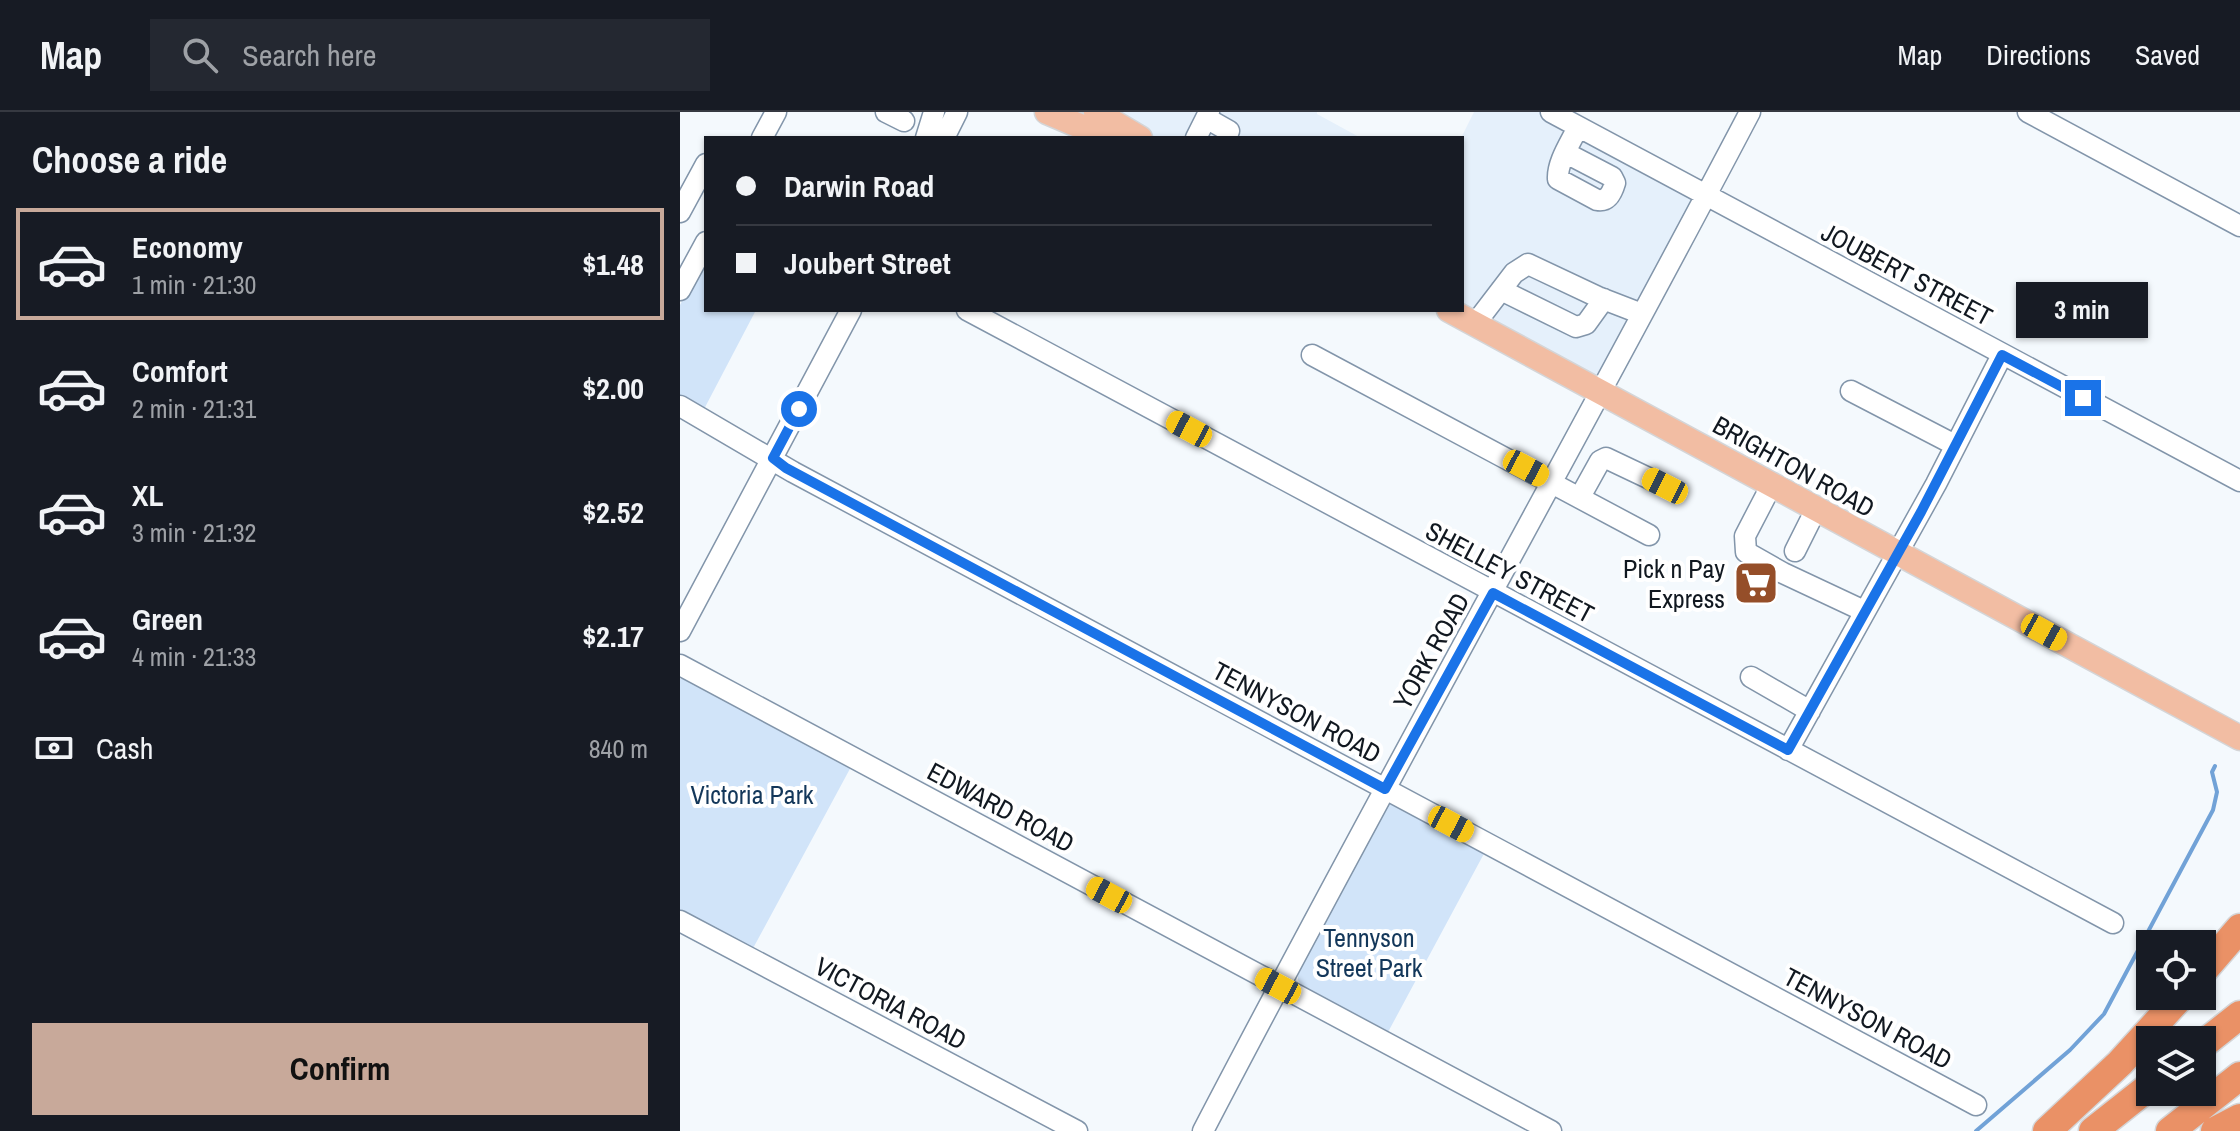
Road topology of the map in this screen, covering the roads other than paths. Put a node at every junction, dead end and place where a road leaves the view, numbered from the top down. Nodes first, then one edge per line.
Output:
1 (776, 112) edge
2 (934, 112) edge
3 (957, 112) edge
4 (1047, 112) edge
5 (1096, 112) edge
6 (1551, 112) edge
7 (1750, 112) edge
8 (2028, 112) edge
9 (1208, 115) edge
10 (1578, 127) junction
11 (1229, 131) dead end
12 (763, 136) edge
13 (927, 136) edge
14 (945, 136) edge
15 (1103, 136) edge
16 (1137, 136) edge
17 (1197, 136) edge
18 (1566, 153) dead end
19 (704, 168) edge
20 (1706, 195) junction
21 (680, 212) edge
22 (2240, 226) edge
23 (704, 245) edge
24 (683, 279) edge
25 (1501, 290) junction
26 (1604, 299) junction
27 (850, 312) edge
28 (971, 312) edge
29 (1453, 312) edge
30 (1642, 314) junction
31 (1475, 324) junction
32 (1312, 355) dead end
33 (2002, 355) junction
34 (1851, 391) dead end
35 (1600, 392) junction
36 (680, 406) edge
37 (1955, 445) junction
38 (773, 458) junction
39 (1551, 481) junction
40 (2240, 481) edge
41 (1772, 484) junction
42 (1665, 486) dead end
43 (1580, 497) junction
44 (1816, 509) junction
45 (1649, 535) dead end
46 (1897, 554) junction
47 (1788, 564) junction
48 (1493, 593) junction
49 (1864, 611) junction
50 (680, 631) edge
51 (680, 665) edge
52 (1751, 677) dead end
53 (1810, 711) junction
54 (2240, 738) edge
55 (1788, 750) junction
56 (1385, 789) junction
57 (680, 921) edge
58 (2113, 923) dead end
59 (2240, 928) edge
60 (2216, 956) edge
61 (1278, 986) junction
62 (2168, 1010) edge
63 (2240, 1015) edge
64 (2216, 1034) edge
65 (2240, 1076) edge
66 (2136, 1097) edge
67 (1976, 1105) dead end
68 (2240, 1118) edge
69 (1077, 1131) edge
70 (1203, 1131) edge
71 (1551, 1131) edge
72 (2047, 1131) edge
73 (2093, 1131) edge
74 (2170, 1131) edge
75 (2215, 1131) edge

1 - 12 street
2 - 13 street
3 - 14 street
4 - 15 main road
5 - 16 main road
6 - 10 street, JOUBERT STREET
7 - 20 street, YORK ROAD
8 - 22 street
9 - 11 street
9 - 17 street
10 - 18 street
10 - 20 street, JOUBERT STREET
19 - 21 street
20 - 30 street, YORK ROAD
20 - 33 street, JOUBERT STREET
23 - 24 street
25 - 26 street
25 - 26 street
25 - 31 street
26 - 30 street
27 - 38 street
28 - 48 street, SHELLEY STREET
29 - 31 main road, BRIGHTON ROAD
30 - 35 street, YORK ROAD
31 - 35 main road, BRIGHTON ROAD
32 - 39 street
33 - 37 street
33 - 40 street, JOUBERT STREET
34 - 37 street
35 - 39 street, YORK ROAD
35 - 41 main road, BRIGHTON ROAD
36 - 38 street, TENNYSON ROAD
37 - 46 street
38 - 50 street
38 - 56 street, TENNYSON ROAD
39 - 43 street
39 - 48 street, YORK ROAD
41 - 44 main road, BRIGHTON ROAD
41 - 47 street
42 - 43 street
43 - 45 street
44 - 46 main road, BRIGHTON ROAD
44 - 47 street
46 - 49 street
46 - 54 main road, BRIGHTON ROAD
47 - 49 street
48 - 55 street, SHELLEY STREET
48 - 56 street, YORK ROAD
49 - 53 street
51 - 61 street, EDWARD ROAD
52 - 53 street
53 - 55 street
55 - 58 street, SHELLEY STREET
56 - 61 street, YORK ROAD
56 - 67 street, TENNYSON ROAD
57 - 69 street, VICTORIA ROAD
59 - 60 highway
61 - 70 street, YORK ROAD
61 - 71 street, EDWARD ROAD
62 - 72 highway
63 - 64 highway
65 - 74 highway
66 - 73 highway
68 - 75 highway

